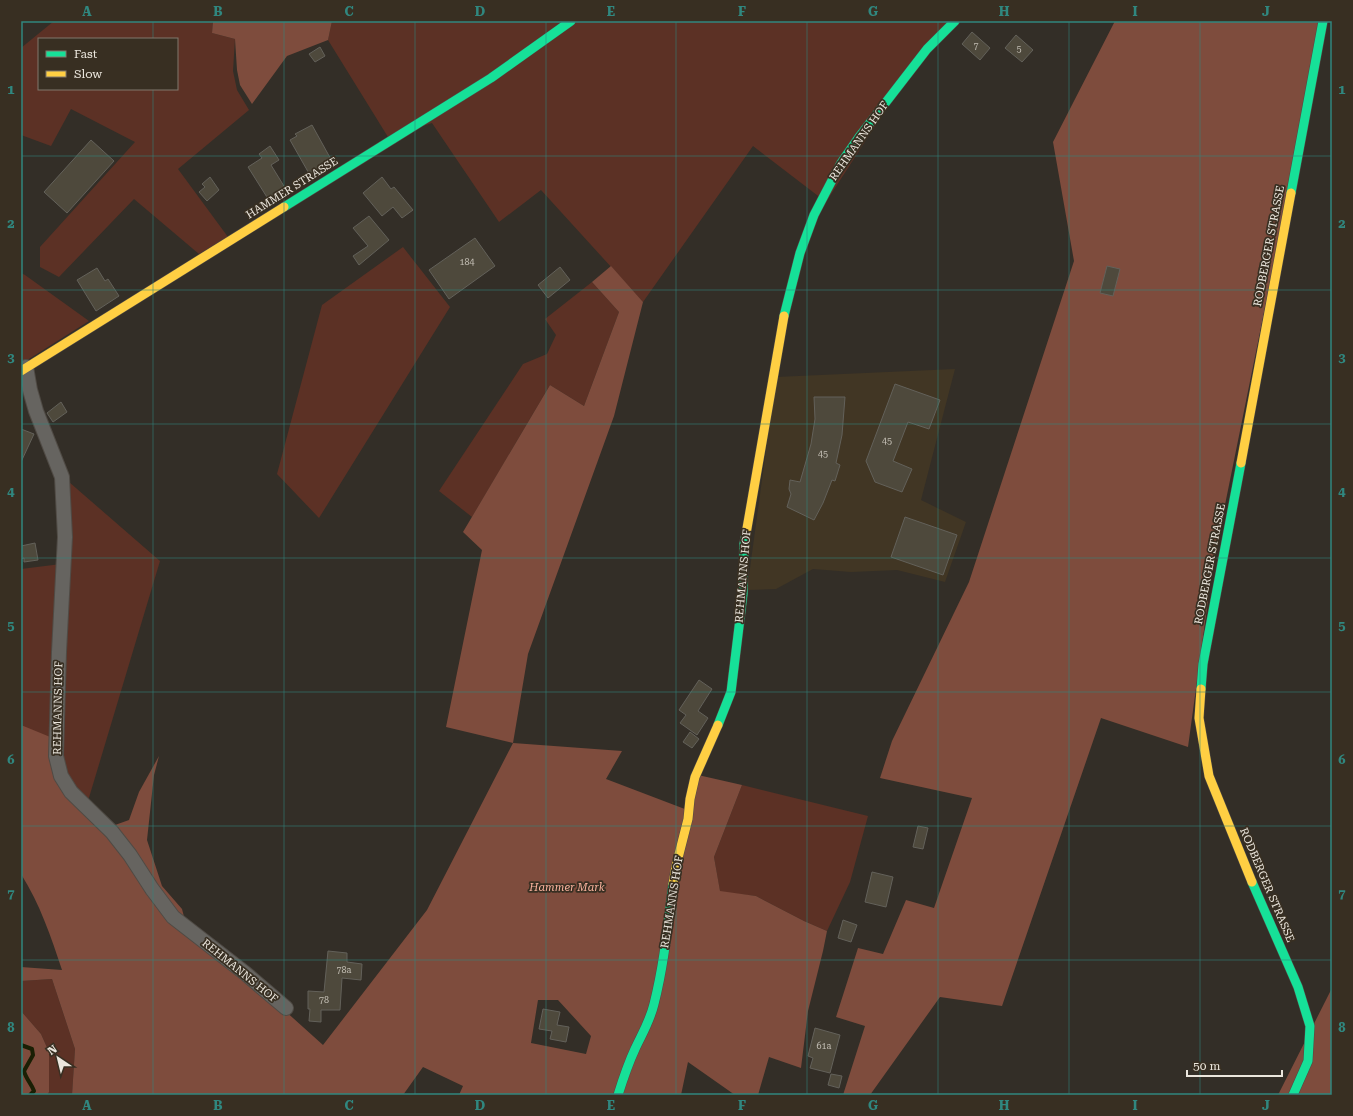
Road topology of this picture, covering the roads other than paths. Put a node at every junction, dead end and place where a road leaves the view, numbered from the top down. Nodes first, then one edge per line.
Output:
1 (571, 21) edge
2 (955, 21) edge
3 (1323, 21) edge
4 (23, 369) edge
5 (286, 1008) dead end
6 (618, 1095) edge
7 (1293, 1095) edge

1 - 4 street, HAMMER STRASSE
2 - 6 street, REHMANNS HOF
3 - 7 street, RODBERGER STRASSE
4 - 5 street, REHMANNS HOF

